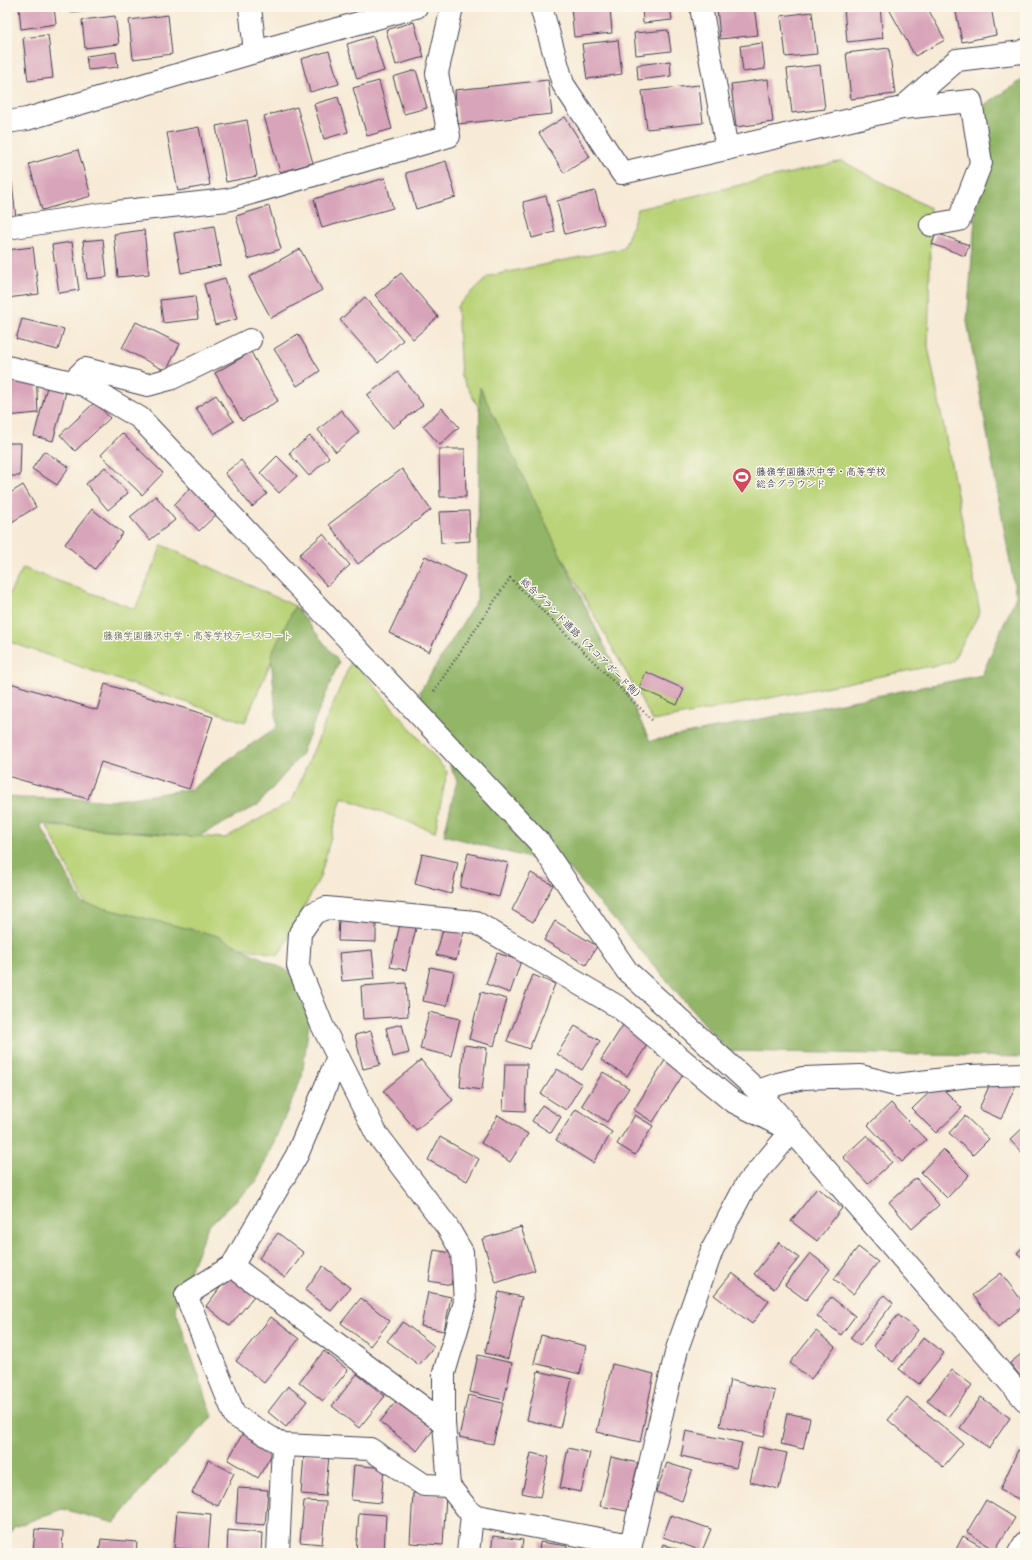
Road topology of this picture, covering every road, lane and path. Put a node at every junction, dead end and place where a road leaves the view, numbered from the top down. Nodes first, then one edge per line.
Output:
1 (250, 7) edge
2 (416, 7) edge
3 (452, 7) edge
4 (541, 7) edge
5 (701, 7) edge
6 (388, 10) edge
7 (1025, 50) edge
8 (255, 52) junction
9 (902, 108) junction
10 (7, 122) edge
11 (727, 149) junction
12 (931, 224) dead end
13 (7, 228) edge
14 (250, 340) dead end
15 (7, 367) edge
16 (72, 382) junction
17 (431, 695) dead end
18 (652, 721) dead end
19 (338, 1057) junction
20 (1025, 1074) edge
21 (758, 1091) junction
22 (792, 1131) junction
23 (232, 1266) junction
24 (1025, 1400) edge
25 (444, 1423) junction
26 (283, 1445) junction
27 (449, 1486) junction
28 (472, 1515) junction
29 (1025, 1544) edge
30 (630, 1549) edge
31 (278, 1553) edge
32 (468, 1553) edge
33 (1019, 1553) edge

1 - 8 street
2 - 6 street
3 - 13 street
4 - 11 street
5 - 11 street
6 - 8 street
7 - 9 street
8 - 10 street
9 - 11 street
9 - 12 street
14 - 16 street
15 - 16 street
16 - 21 street
17 - 18 path, 総合グランド通路（スコアボード側）
19 - 22 street
19 - 23 street
19 - 25 street
20 - 21 street
21 - 22 street
22 - 24 street
22 - 30 street
23 - 25 street
23 - 26 street
25 - 27 street
26 - 27 street
26 - 31 street
27 - 28 street
28 - 30 street
28 - 32 street
29 - 33 street

